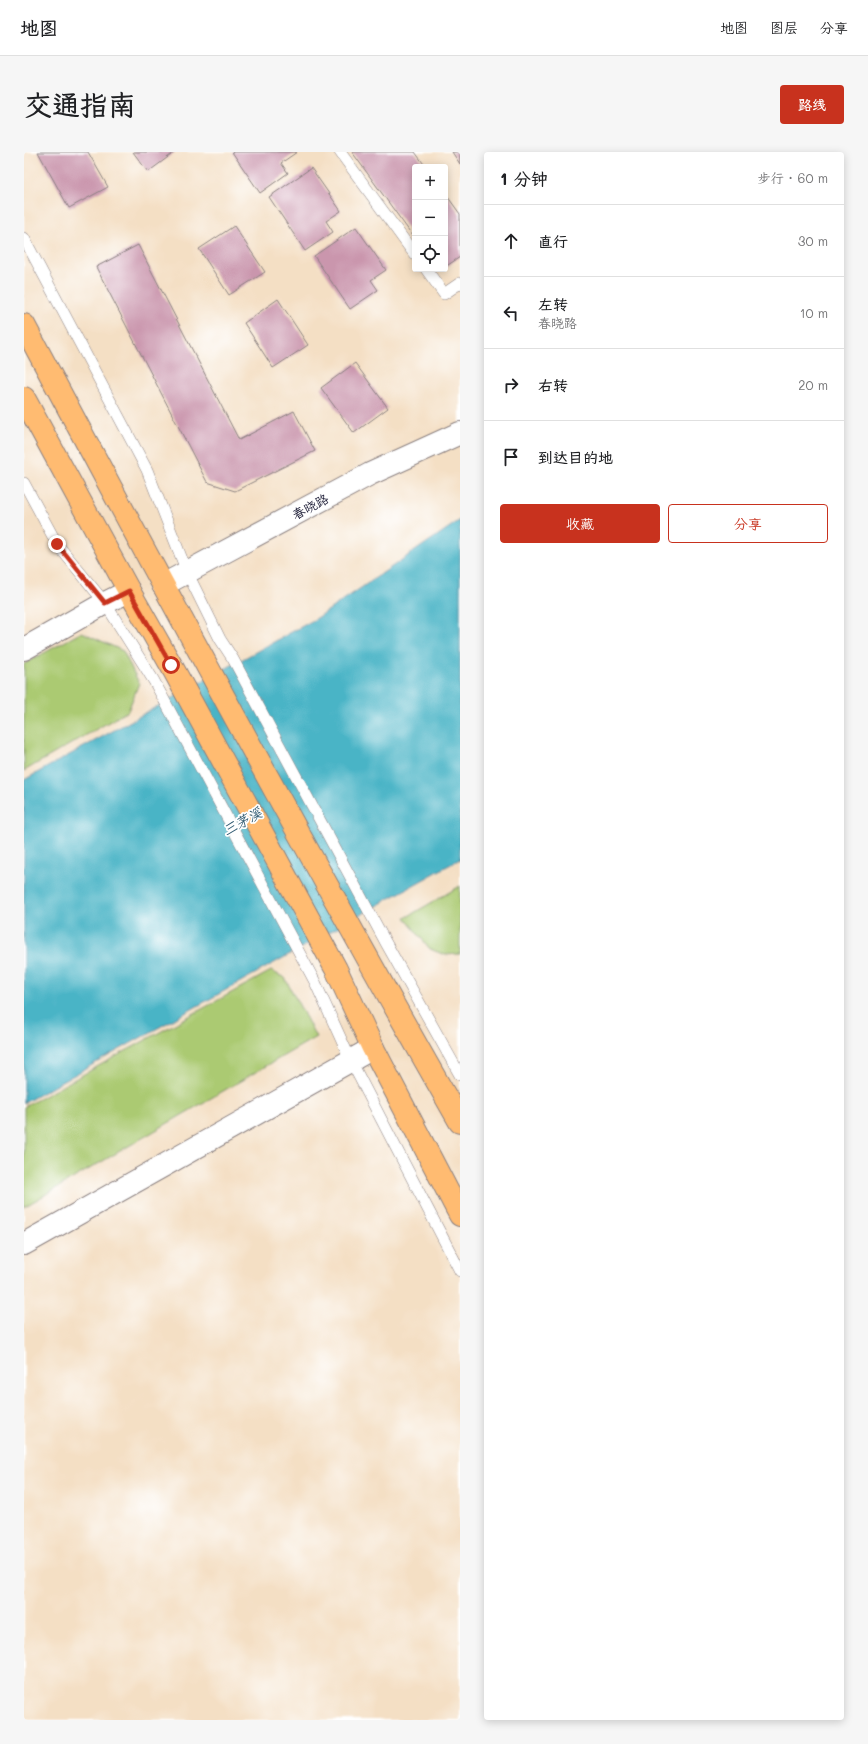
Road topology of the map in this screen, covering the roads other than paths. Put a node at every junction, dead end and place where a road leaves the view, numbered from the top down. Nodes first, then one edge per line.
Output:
1 (340, 152) edge
2 (24, 238) edge
3 (412, 251) edge
4 (428, 272) edge
5 (460, 283) edge
6 (24, 325) edge
7 (24, 398) edge
8 (460, 433) edge
9 (24, 483) edge
10 (187, 572) junction
11 (163, 585) junction
12 (129, 591) junction
13 (105, 603) junction
14 (24, 648) edge
15 (373, 1048) junction
16 (351, 1061) junction
17 (460, 1075) edge
18 (460, 1122) edge
19 (460, 1215) edge
20 (24, 1244) edge
21 (460, 1271) edge

1 - 3 lane
2 - 10 lane
4 - 5 lane
6 - 11 main road
7 - 12 main road
8 - 10 street, 春晓路
9 - 13 lane
10 - 11 street, 春晓路
10 - 17 lane
11 - 18 main road
12 - 13 street
12 - 15 main road
13 - 14 street
13 - 16 lane
15 - 16 street
15 - 19 main road
16 - 20 street
16 - 21 lane

